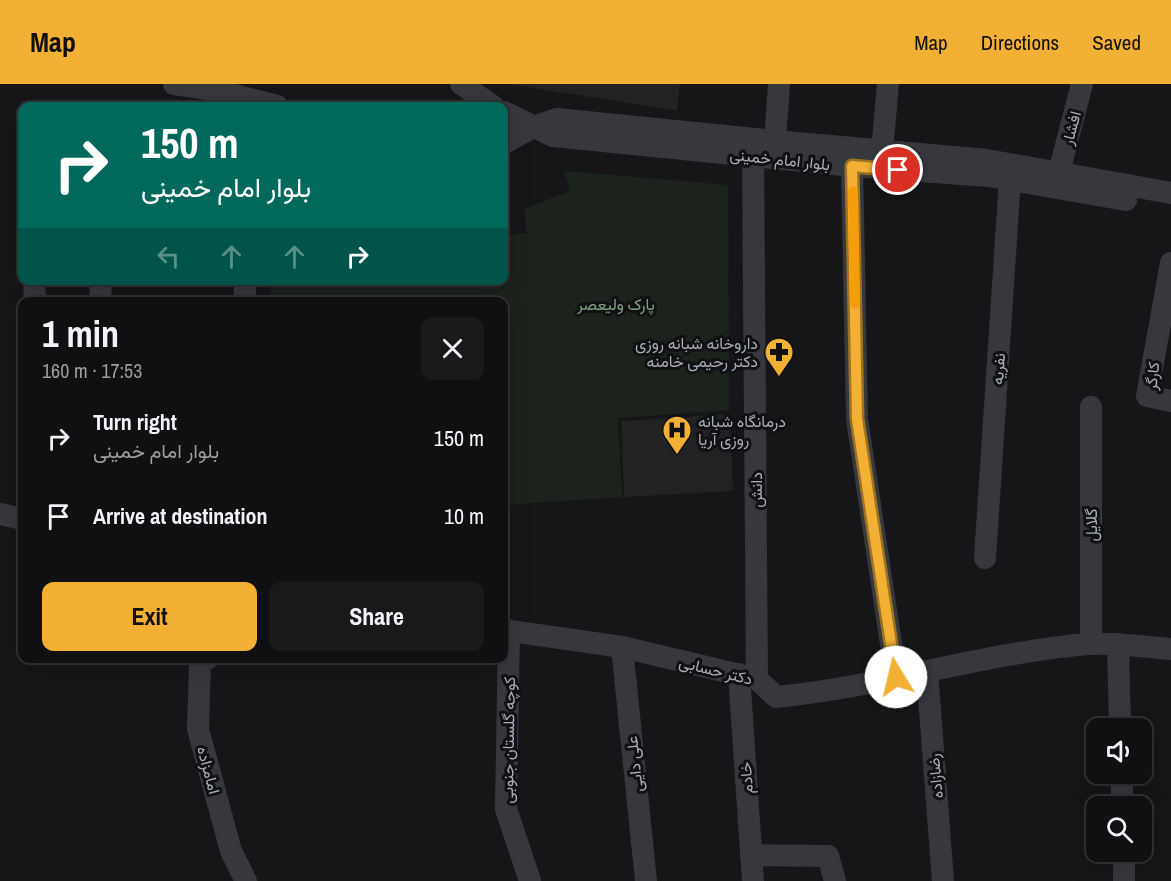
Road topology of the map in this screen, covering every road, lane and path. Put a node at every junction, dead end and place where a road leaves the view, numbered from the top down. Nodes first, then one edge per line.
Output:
1 (174, 84) edge
2 (780, 84) edge
3 (888, 84) edge
4 (1082, 84) edge
5 (466, 86) edge
6 (262, 102) edge
7 (488, 102) edge
8 (508, 114) edge
9 (533, 127) junction
10 (776, 141) junction
11 (508, 142) edge
12 (882, 151) junction
13 (753, 157) junction
14 (852, 166) junction
15 (1059, 172) junction
16 (1010, 179) junction
17 (1171, 193) edge
18 (1171, 208) edge
19 (1171, 263) edge
20 (1171, 401) edge
21 (1091, 407) dead end
22 (0, 514) edge
23 (18, 518) edge
24 (985, 558) dead end
25 (508, 630) edge
26 (1091, 644) junction
27 (1118, 644) junction
28 (622, 647) junction
29 (1171, 649) edge
30 (202, 663) edge
31 (507, 663) edge
32 (927, 671) junction
33 (748, 677) junction
34 (896, 677) junction
35 (1120, 718) edge
36 (751, 855) junction
37 (1124, 862) edge
38 (246, 881) edge
39 (530, 881) edge
40 (646, 881) edge
41 (753, 881) edge
42 (835, 881) edge
43 (943, 881) edge
44 (1125, 881) edge

1 - 6 street
2 - 10 street
3 - 12 street
4 - 15 street, افشار
5 - 7 street
8 - 9 street, بلوار امام خمینی
9 - 10 street, بلوار امام خمینی
9 - 11 street
9 - 13 street, بلوار امام خمینی
10 - 12 street, بلوار امام خمینی
12 - 15 street, بلوار امام خمینی
13 - 14 street, بلوار امام خمینی
13 - 33 street, دانش
14 - 16 street, بلوار امام خمینی
14 - 34 street
15 - 17 street, بلوار امام خمینی
16 - 18 street, بلوار امام خمینی
16 - 24 street, نفریه
19 - 20 street, کارگر
21 - 26 street, گلایل
22 - 23 street
25 - 28 street, دکتر حسابی
26 - 27 street, دکتر حسابی
26 - 32 street, دکتر حسابی
27 - 29 street, دکتر حسابی
27 - 35 street
28 - 33 street, دکتر حسابی
28 - 40 street, علی دایی
30 - 38 street, امامزاده
31 - 39 street, کوچه گلستان جنوبی
32 - 34 street, دکتر حسابی
32 - 43 street, رضازاده
33 - 34 street, دکتر حسابی
33 - 36 street, خادم
36 - 41 street, خادم
36 - 42 street
37 - 44 street

